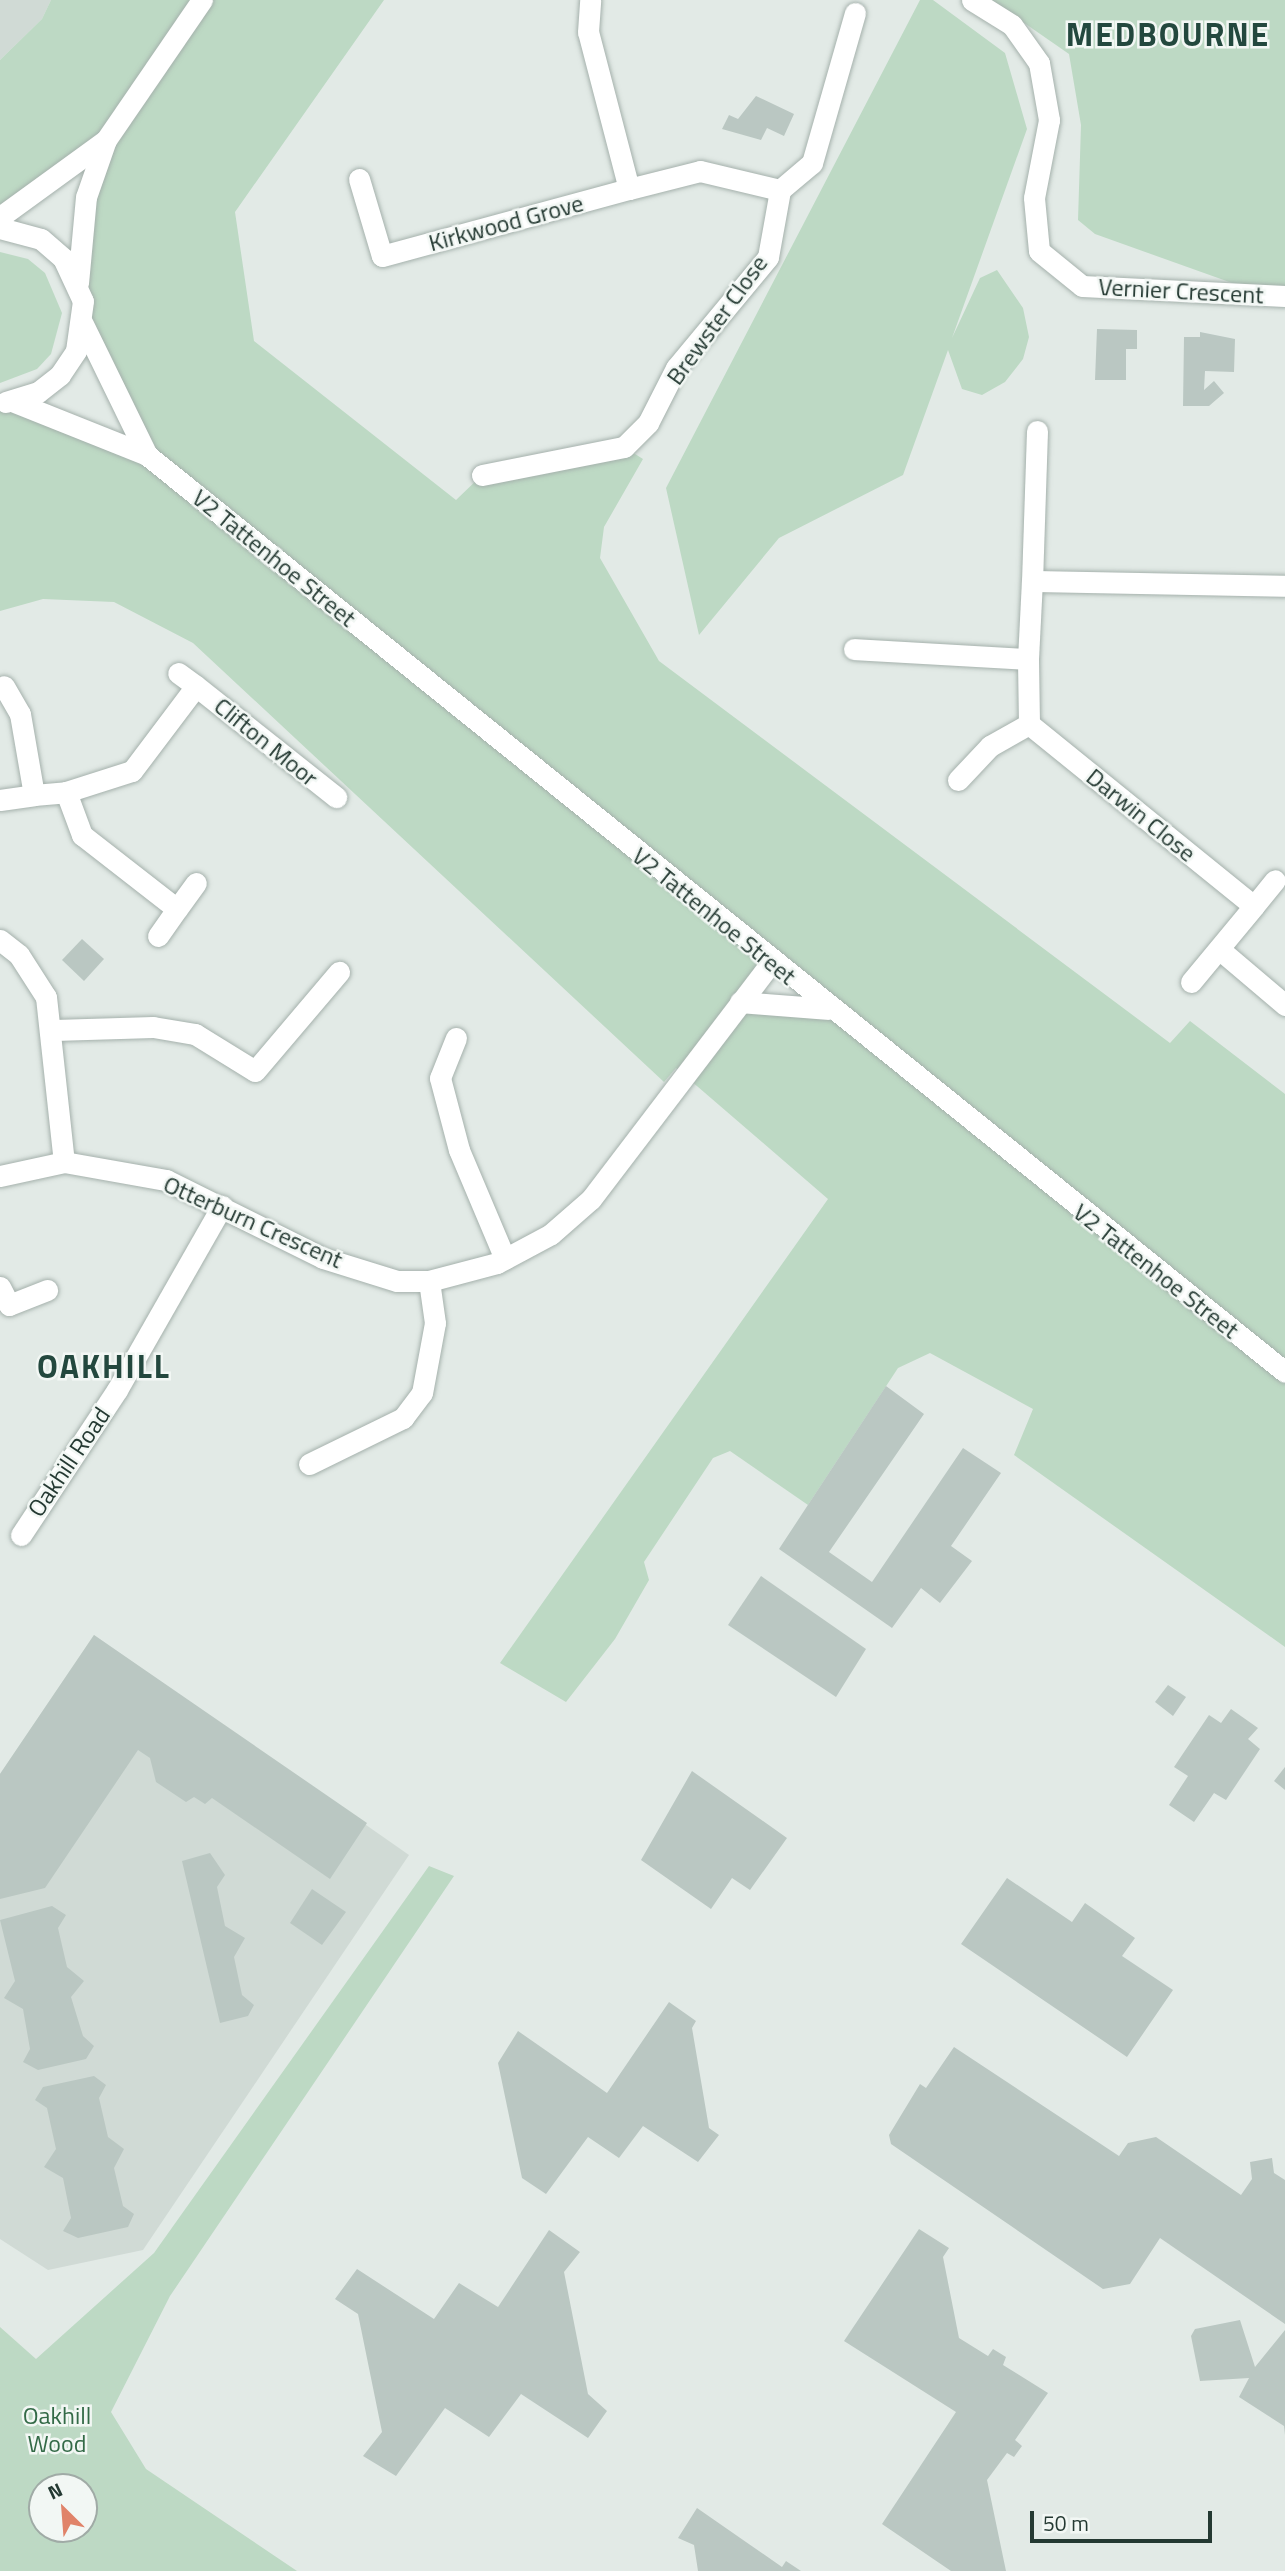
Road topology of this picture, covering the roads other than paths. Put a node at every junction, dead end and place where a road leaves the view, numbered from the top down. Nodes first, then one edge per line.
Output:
1 (202, 0) edge
2 (590, 0) edge
3 (972, 0) edge
4 (855, 13) dead end
5 (106, 141) junction
6 (359, 179) dead end
7 (629, 189) junction
8 (780, 190) junction
9 (0, 217) edge
10 (0, 228) edge
11 (78, 283) junction
12 (1285, 296) edge
13 (83, 324) junction
14 (6, 402) edge
15 (1037, 430) dead end
16 (147, 455) junction
17 (482, 475) dead end
18 (1032, 581) junction
19 (1285, 586) edge
20 (854, 649) dead end
21 (1028, 659) junction
22 (178, 673) dead end
23 (4, 686) dead end
24 (197, 686) junction
25 (1029, 724) junction
26 (958, 780) dead end
27 (66, 792) junction
28 (34, 795) junction
29 (336, 797) dead end
30 (0, 800) edge
31 (1275, 880) dead end
32 (196, 883) dead end
33 (1254, 906) junction
34 (177, 909) junction
35 (158, 936) dead end
36 (0, 940) edge
37 (1219, 949) junction
38 (771, 963) junction
39 (339, 972) dead end
40 (1191, 982) dead end
41 (740, 1002) junction
42 (1285, 1004) edge
43 (830, 1009) junction
44 (54, 1030) junction
45 (456, 1038) dead end
46 (64, 1161) junction
47 (0, 1176) edge
48 (222, 1206) junction
49 (505, 1259) junction
50 (429, 1281) junction
51 (47, 1290) dead end
52 (3, 1301) edge
53 (1283, 1370) edge
54 (309, 1464) dead end
55 (21, 1535) dead end

1 - 5 street
2 - 7 street
3 - 12 street, Vernier Crescent
4 - 8 street
5 - 9 street
5 - 11 street
6 - 7 street, Kirkwood Grove
7 - 8 street, Kirkwood Grove
8 - 17 street, Brewster Close
10 - 11 street
11 - 13 street
13 - 14 street
13 - 16 street, V2 Tattenhoe Street
14 - 16 street, V2 Tattenhoe Street
15 - 18 street
16 - 38 street, V2 Tattenhoe Street
18 - 19 street
18 - 21 street
20 - 21 street
21 - 25 street
22 - 24 street, Clifton Moor
23 - 28 street
24 - 27 street, Clifton Moor
24 - 29 street, Clifton Moor
25 - 26 street
25 - 33 street, Darwin Close
27 - 28 street, Clifton Moor
27 - 34 street
28 - 30 street, Clifton Moor
31 - 33 street
32 - 34 street
33 - 37 street
34 - 35 street
36 - 44 street
37 - 40 street
37 - 42 street
38 - 41 street, Otterburn Crescent
38 - 43 street, V2 Tattenhoe Street
39 - 44 street
41 - 43 street
41 - 49 street, Otterburn Crescent
43 - 53 street, V2 Tattenhoe Street
44 - 46 street
45 - 49 street
46 - 47 street, Otterburn Crescent
46 - 48 street, Otterburn Crescent
48 - 50 street, Otterburn Crescent
48 - 55 street, Oakhill Road
49 - 50 street, Otterburn Crescent
50 - 54 street
51 - 52 street

